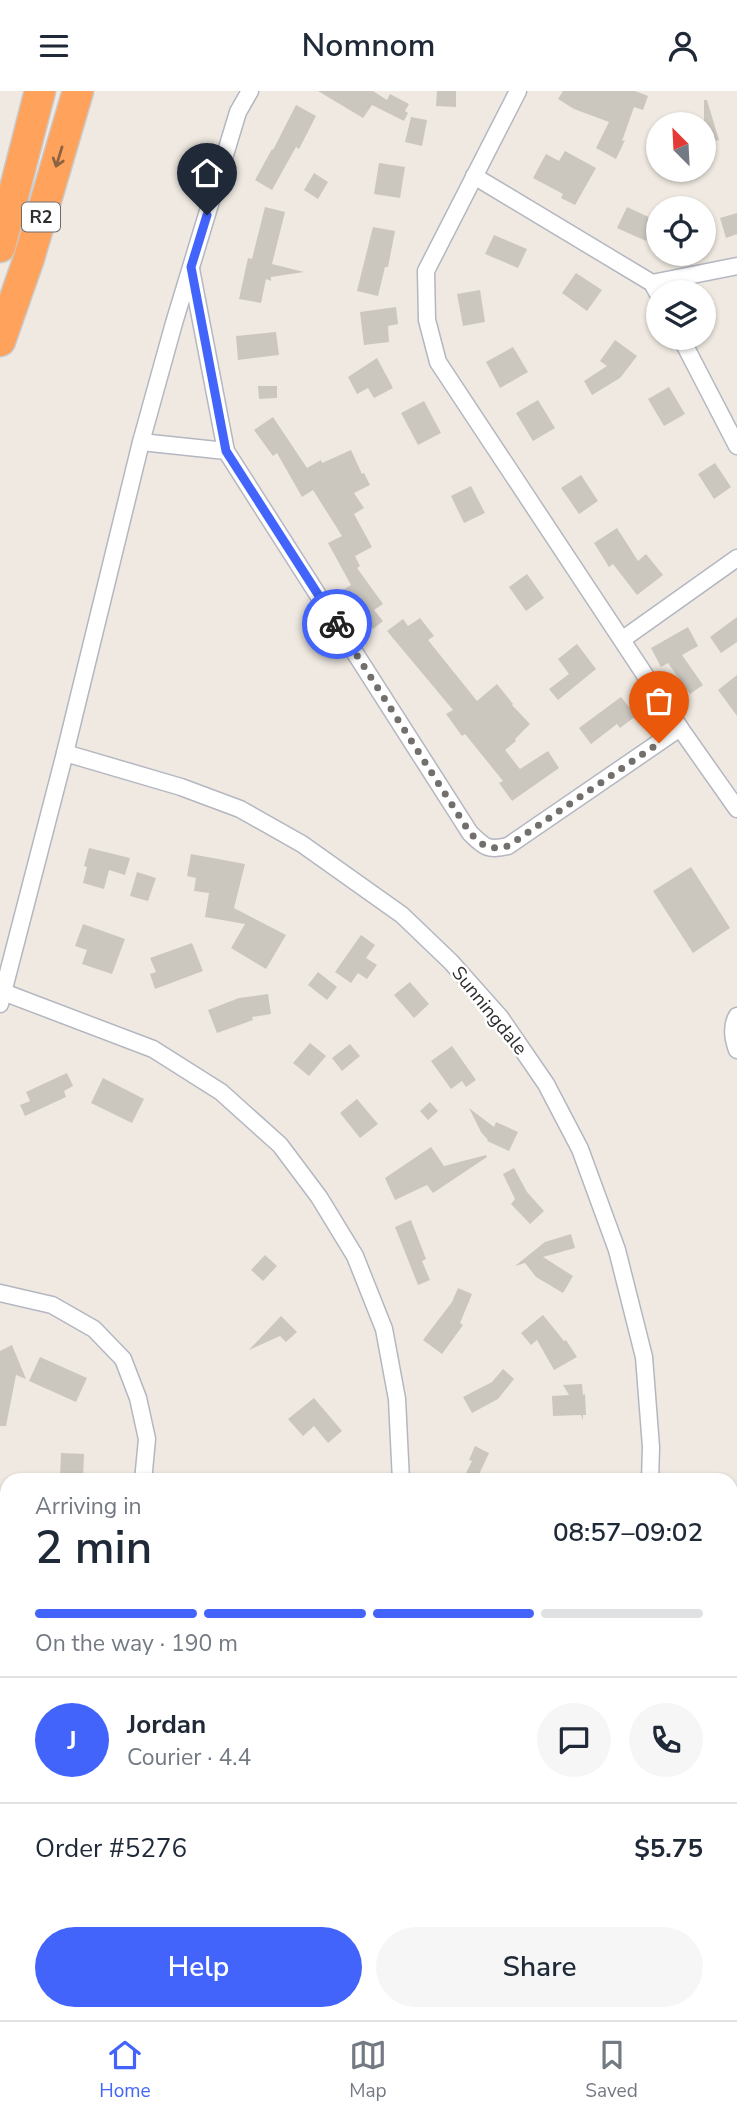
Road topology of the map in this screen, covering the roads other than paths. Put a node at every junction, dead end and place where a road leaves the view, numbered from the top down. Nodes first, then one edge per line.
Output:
1 (40, 91) edge
2 (78, 91) edge
3 (250, 91) edge
4 (518, 91) edge
5 (474, 176) junction
6 (0, 247) edge
7 (737, 266) edge
8 (191, 267) junction
9 (685, 280) edge
10 (646, 282) edge
11 (0, 341) edge
12 (687, 350) edge
13 (141, 442) junction
14 (737, 446) edge
15 (226, 451) junction
16 (737, 558) edge
17 (623, 639) junction
18 (680, 728) junction
19 (65, 753) junction
20 (731, 787) edge
21 (737, 809) edge
22 (2, 998) edge
23 (737, 1016) edge
24 (737, 1049) edge
25 (0, 1293) edge
26 (144, 1473) edge
27 (401, 1473) edge
28 (650, 1473) edge

1 - 6 highway, R2
2 -> 11 highway, R2
3 - 8 street
4 - 5 street
5 - 10 street
5 - 17 street
7 - 9 street
8 - 13 street
8 - 15 street
12 - 14 street
13 - 15 street
13 - 19 street
15 - 18 street
16 - 17 street
17 - 18 street
18 - 20 street
19 - 22 street
19 - 28 street, Sunningdale
20 - 21 street
22 - 27 street
23 - 24 street
25 - 26 street

